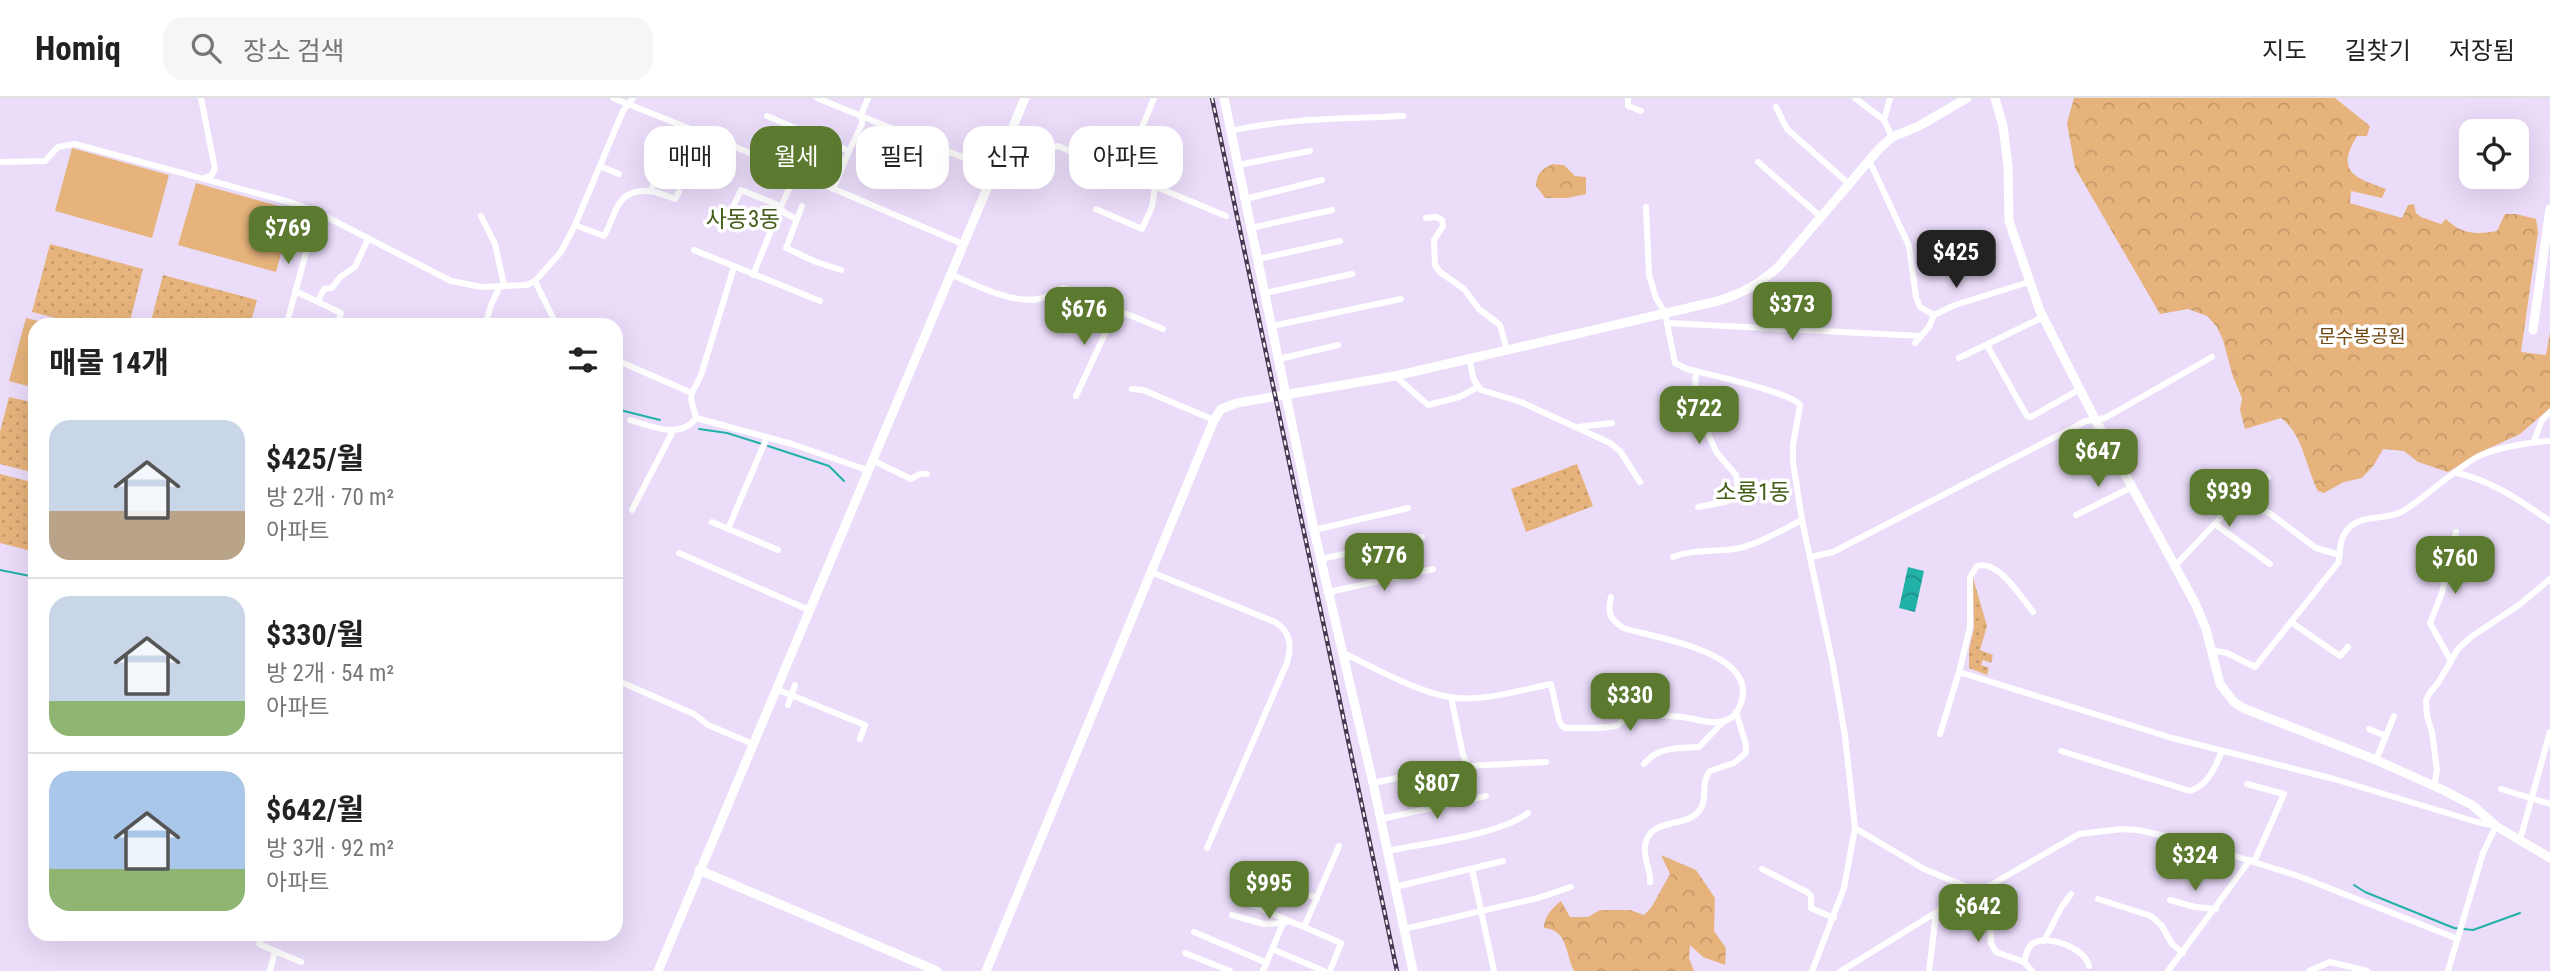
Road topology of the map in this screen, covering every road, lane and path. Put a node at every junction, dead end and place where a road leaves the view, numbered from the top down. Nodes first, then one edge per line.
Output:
1 (201, 98) edge
2 (613, 98) edge
3 (817, 98) edge
4 (868, 98) edge
5 (1025, 98) edge
6 (1154, 98) edge
7 (1224, 98) edge
8 (1628, 98) edge
9 (1855, 98) edge
10 (1891, 98) edge
11 (1967, 98) edge
12 (1995, 98) edge
13 (630, 101) edge
14 (1776, 107) dead end
15 (1641, 111) dead end
16 (861, 115) junction
17 (767, 116) dead end
18 (1403, 116) dead end
19 (1884, 120) junction
20 (1013, 126) edge
21 (1142, 126) edge
22 (1231, 131) junction
23 (1892, 137) junction
24 (849, 151) junction
25 (1310, 151) dead end
26 (750, 152) edge
27 (963, 157) edge
28 (1869, 160) junction
29 (0, 162) edge
30 (1758, 162) dead end
31 (1238, 165) junction
32 (600, 166) junction
33 (842, 167) edge
34 (619, 174) dead end
35 (202, 178) junction
36 (1322, 180) dead end
37 (1849, 184) junction
38 (789, 189) edge
39 (835, 189) edge
40 (986, 189) edge
41 (1155, 189) edge
42 (1160, 189) edge
43 (651, 190) joint
44 (679, 192) dead end
45 (1245, 199) junction
46 (781, 206) junction
47 (802, 206) dead end
48 (1646, 207) dead end
49 (1096, 209) dead end
50 (2550, 209) edge
51 (1332, 210) dead end
52 (731, 211) dead end
53 (317, 212) junction
54 (481, 216) dead end
55 (1226, 216) dead end
56 (1821, 217) junction
57 (1426, 218) dead end
58 (796, 219) junction
59 (575, 225) junction
60 (1251, 228) junction
61 (368, 239) junction
62 (1340, 241) dead end
63 (963, 244) junction
64 (694, 250) dead end
65 (1258, 259) junction
66 (734, 267) junction
67 (841, 270) dead end
68 (950, 274) junction
69 (1352, 274) dead end
70 (753, 275) junction
71 (535, 281) junction
72 (2029, 282) junction
73 (502, 286) junction
74 (295, 291) junction
75 (1265, 293) junction
76 (1401, 299) dead end
77 (318, 301) junction
78 (820, 301) dead end
79 (1116, 310) junction
80 (1934, 315) junction
81 (2043, 317) junction
82 (288, 318) edge
83 (339, 318) edge
84 (487, 318) edge
85 (554, 318) edge
86 (1666, 318) junction
87 (1272, 326) junction
88 (1163, 329) dead end
89 (2533, 331) dead end
90 (1921, 336) junction
91 (1915, 344) dead end
92 (1338, 345) dead end
93 (1987, 345) junction
94 (1507, 350) junction
95 (2212, 357) dead end
96 (1959, 358) dead end
97 (1279, 359) junction
98 (1469, 359) junction
99 (623, 363) edge
100 (1696, 372) junction
101 (1395, 376) junction
102 (1478, 387) junction
103 (1132, 389) dead end
104 (2080, 389) junction
105 (692, 393) junction
106 (1287, 395) junction
107 (1076, 396) dead end
108 (2550, 412) edge
109 (696, 418) junction
110 (2095, 419) junction
111 (630, 420) dead end
112 (1214, 420) junction
113 (1612, 423) dead end
114 (1573, 427) junction
115 (673, 431) junction
116 (2550, 441) edge
117 (765, 442) junction
118 (2534, 442) junction
119 (872, 460) junction
120 (867, 470) junction
121 (2457, 473) junction
122 (927, 474) dead end
123 (2268, 477) dead end
124 (1640, 482) dead end
125 (2132, 486) junction
126 (2237, 505) junction
127 (1698, 507) dead end
128 (1408, 508) dead end
129 (632, 510) dead end
130 (2076, 515) dead end
131 (1802, 520) junction
132 (2550, 521) edge
133 (712, 522) dead end
134 (2215, 524) junction
135 (728, 529) junction
136 (1314, 530) junction
137 (2456, 532) dead end
138 (1422, 537) dead end
139 (778, 550) dead end
140 (679, 553) dead end
141 (2340, 555) junction
142 (1673, 557) dead end
143 (1811, 557) junction
144 (1321, 559) junction
145 (2270, 564) dead end
146 (2175, 566) junction
147 (1433, 569) dead end
148 (1151, 572) junction
149 (2550, 579) edge
150 (1329, 592) junction
151 (1611, 597) dead end
152 (809, 610) junction
153 (2033, 612) dead end
154 (2291, 622) junction
155 (2348, 647) dead end
156 (2211, 650) junction
157 (1343, 653) junction
158 (2451, 660) junction
159 (1959, 672) junction
160 (623, 683) edge
161 (795, 685) dead end
162 (776, 689) junction
163 (791, 695) junction
164 (1451, 697) junction
165 (788, 705) dead end
166 (1736, 712) junction
167 (2394, 716) dead end
168 (1724, 721) junction
169 (2369, 729) dead end
170 (2550, 732) edge
171 (1940, 734) dead end
172 (2386, 736) junction
173 (860, 739) dead end
174 (753, 744) junction
175 (2061, 751) dead end
176 (2222, 751) junction
177 (2376, 760) junction
178 (1546, 762) dead end
179 (1643, 764) dead end
180 (1436, 770) dead end
181 (1373, 783) junction
182 (2247, 783) dead end
183 (2434, 786) junction
184 (2501, 789) dead end
185 (1486, 796) dead end
186 (2533, 799) junction
187 (2550, 804) edge
188 (1528, 813) dead end
189 (1381, 819) junction
190 (2496, 826) junction
191 (1855, 828) junction
192 (2520, 840) junction
193 (1339, 846) dead end
194 (1207, 848) dead end
195 (1388, 851) junction
196 (2550, 858) edge
197 (2252, 861) junction
198 (1503, 862) dead end
199 (1472, 869) junction
200 (1762, 869) dead end
201 (699, 870) junction
202 (1650, 882) dead end
203 (1286, 886) dead end
204 (1989, 886) junction
205 (1395, 887) junction
206 (1571, 887) dead end
207 (1977, 891) junction
208 (2071, 894) dead end
209 (1317, 898) junction
210 (2098, 899) dead end
211 (2170, 900) dead end
212 (1251, 904) dead end
213 (2216, 909) junction
214 (1481, 911) junction
215 (1936, 913) junction
216 (1232, 915) dead end
217 (1834, 918) junction
218 (1286, 922) junction
219 (1304, 927) junction
220 (1404, 929) junction
221 (1194, 932) dead end
222 (2460, 936) junction
223 (260, 941) edge
224 (2044, 941) junction
225 (1272, 949) junction
226 (275, 951) junction
227 (1185, 953) dead end
228 (2183, 953) junction
229 (301, 962) dead end
230 (1267, 962) junction
231 (2024, 962) junction
232 (2089, 966) dead end
233 (270, 971) edge
234 (658, 971) edge
235 (937, 971) edge
236 (986, 971) edge
237 (1230, 971) edge
238 (1263, 971) edge
239 (1324, 971) edge
240 (1330, 971) edge
241 (1413, 971) edge
242 (1493, 971) edge
243 (1812, 971) edge
244 (1841, 971) edge
245 (1929, 971) edge
246 (2032, 971) edge
247 (2168, 971) edge
248 (2309, 971) edge
249 (2367, 971) edge
250 (2448, 971) edge

1 - 35 street
2 - 13 street
3 - 16 street
4 - 16 street
5 - 20 street
6 - 21 street
7 - 22 street
8 - 15 street
9 - 19 street
10 - 19 street
11 - 23 street
12 - 72 street
13 - 26 street
13 - 32 street
14 - 37 street
16 - 24 street
16 - 27 street
17 - 24 street
18 - 22 street
19 - 23 street
22 - 31 street
23 - 28 street
24 - 33 street
25 - 31 street
28 - 37 street
28 - 80 street
29 - 35 street
30 - 56 street
31 - 45 street
32 - 34 street
32 - 59 street
35 - 53 street
36 - 45 street
37 - 56 street
38 - 46 street
39 - 63 street
40 - 63 street
41 - 49 street
42 - 55 street
43 - 44 street
43 - 59 street
45 - 60 street
46 - 52 street
46 - 58 street
46 - 70 street
47 - 58 street
48 - 86 street
50 - 89 street
51 - 60 street
53 - 61 street
53 - 74 street
54 - 73 street
56 - 86 street
57 - 94 street
58 - 67 street
59 - 71 street
60 - 65 street
61 - 73 street
61 - 77 street
62 - 65 street
63 - 68 street
64 - 66 street
65 - 75 street
66 - 70 street
66 - 105 street
68 - 79 street
68 - 119 street
69 - 75 street
70 - 78 street
71 - 73 street
71 - 85 street
72 - 80 street
72 - 81 street
73 - 84 street
74 - 77 street
74 - 82 street
75 - 87 street
76 - 87 street
77 - 83 street
79 - 88 street
79 - 107 street
80 - 90 street
81 - 93 street
81 - 104 street
86 - 90 street
86 - 94 street
86 - 100 street
87 - 97 street
90 - 91 street
92 - 97 street
93 - 96 street
93 - 104 street
94 - 98 street
95 - 110 street
97 - 106 street
98 - 101 street
98 - 102 street
99 - 105 street
100 - 127 street
100 - 131 street
101 - 102 street
101 - 106 street
102 - 114 street
103 - 112 street
104 - 110 street
105 - 109 street
106 - 112 street
106 - 136 street
108 - 118 street
109 - 115 street
109 - 117 street
110 - 125 street
110 - 143 street
111 - 115 street
112 - 148 street
113 - 114 street
114 - 124 street
115 - 129 street
116 - 118 street
117 - 120 street
117 - 135 street
118 - 121 street
119 - 120 street
119 - 122 street
120 - 152 street
121 - 132 street
121 - 141 street
123 - 126 street
125 - 130 street
125 - 146 street
126 - 134 street
126 - 141 street
128 - 136 street
131 - 142 street
131 - 143 street
133 - 135 street
134 - 145 street
134 - 146 street
135 - 139 street
136 - 144 street
137 - 158 street
138 - 144 street
140 - 152 street
141 - 154 street
143 - 191 street
144 - 150 street
146 - 156 street
147 - 150 street
148 - 194 street
148 - 236 street
149 - 158 street
150 - 157 street
151 - 166 street
152 - 162 street
153 - 159 street
154 - 155 street
154 - 156 street
156 - 177 street
157 - 164 street
157 - 181 street
158 - 183 street
159 - 171 street
159 - 176 street
160 - 174 street
161 - 163 street
162 - 163 street
162 - 174 street
163 - 165 street
163 - 173 street
164 - 168 street
164 - 178 street
166 - 168 street
166 - 202 street
167 - 172 street
168 - 179 street
169 - 172 street
170 - 186 street
172 - 177 street
174 - 201 street
175 - 176 street
176 - 190 street
177 - 183 street
180 - 181 street
181 - 189 street
182 - 197 street
183 - 190 street
184 - 186 street
185 - 189 street
186 - 187 street
186 - 192 street
188 - 195 street
189 - 195 street
190 - 192 street
190 - 222 street
191 - 207 street
191 - 217 street
192 - 196 street
193 - 209 street
195 - 205 street
197 - 204 street
197 - 213 street
197 - 222 street
198 - 199 street
199 - 205 street
199 - 214 street
200 - 217 street
201 - 234 street
201 - 235 street
203 - 209 street
204 - 207 street
204 - 231 street
205 - 220 street
206 - 214 street
207 - 215 street
208 - 224 street
209 - 219 street
210 - 228 street
211 - 213 street
212 - 218 street
213 - 228 street
214 - 220 street
214 - 242 street
215 - 244 street
215 - 245 street
216 - 218 street
217 - 243 street
218 - 219 street
218 - 225 street
219 - 240 street
220 - 241 street
221 - 230 street
222 - 250 street
223 - 226 street
224 - 231 street
224 - 232 street
225 - 230 street
225 - 239 street
226 - 229 street
226 - 233 street
227 - 237 street
228 - 247 street
230 - 238 street
231 - 246 street
248 - 249 street

